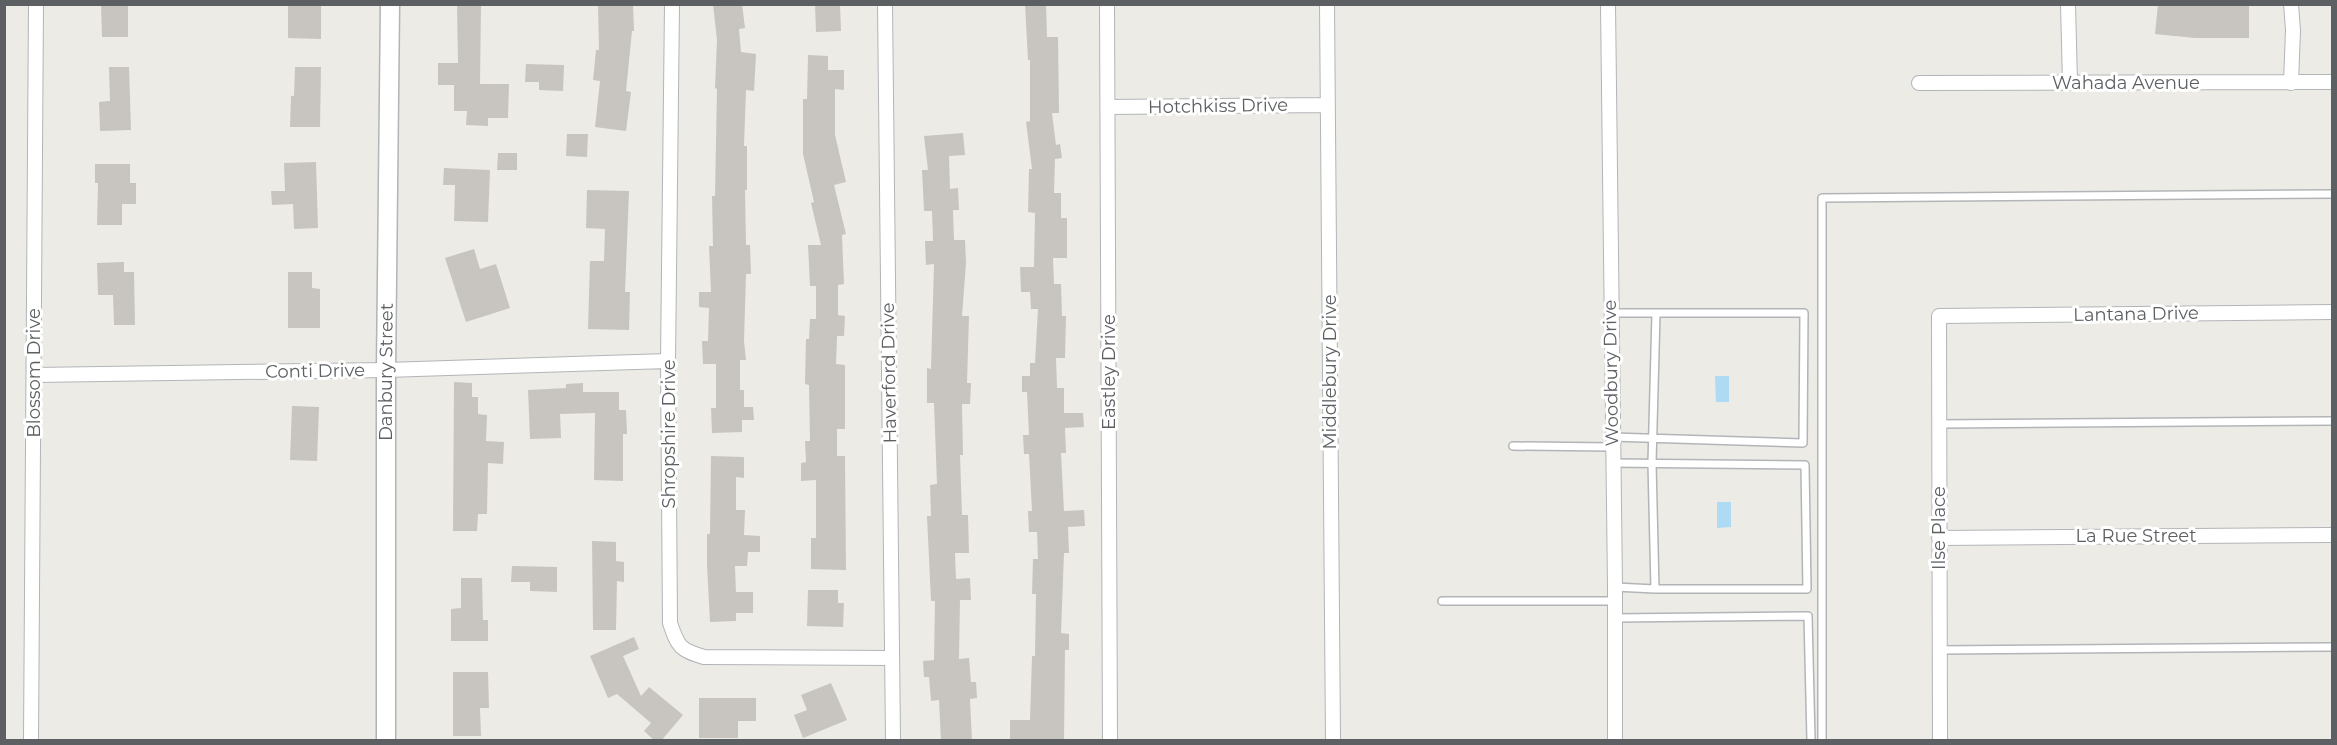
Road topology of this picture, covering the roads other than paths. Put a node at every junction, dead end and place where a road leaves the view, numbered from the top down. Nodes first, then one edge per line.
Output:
1 (36, 4) edge
2 (390, 4) edge
3 (672, 4) edge
4 (885, 4) edge
5 (1107, 4) edge
6 (1327, 4) edge
7 (1608, 4) edge
8 (2068, 4) edge
9 (2291, 4) edge
10 (1919, 82) dead end
11 (2332, 82) edge
12 (2070, 83) junction
13 (2291, 83) junction
14 (1328, 105) junction
15 (1108, 108) junction
16 (2332, 194) edge
17 (2332, 312) edge
18 (1611, 313) junction
19 (1656, 313) junction
20 (1939, 316) joint
21 (668, 361) junction
22 (386, 370) junction
23 (34, 375) junction
24 (2332, 421) edge
25 (1939, 424) junction
26 (1652, 439) junction
27 (1612, 442) junction
28 (1513, 446) dead end
29 (1612, 463) junction
30 (1652, 463) junction
31 (2332, 535) edge
32 (1939, 538) junction
33 (1615, 587) junction
34 (1655, 589) junction
35 (1442, 602) dead end
36 (1615, 602) junction
37 (1615, 618) junction
38 (2332, 647) edge
39 (1940, 650) junction
40 (891, 657) junction
41 (31, 741) edge
42 (386, 741) edge
43 (893, 741) edge
44 (1110, 741) edge
45 (1332, 741) edge
46 (1615, 741) edge
47 (1811, 741) edge
48 (1822, 741) edge
49 (1940, 741) edge

1 - 23 street, Blossom Drive
2 - 22 street, Danbury Street
3 - 21 street, Shropshire Drive
4 - 40 street, Haverford Drive
5 - 15 street, Eastley Drive
6 - 14 street, Middlebury Drive
7 - 18 street, Woodbury Drive
8 - 12 street
9 - 13 street
10 - 12 street, Wahada Avenue
11 - 13 street, Wahada Avenue
12 - 13 street, Wahada Avenue
14 - 15 street, Hotchkiss Drive
14 - 45 street, Middlebury Drive
15 - 44 street, Eastley Drive
16 - 48 lane
17 - 20 street, Lantana Drive
18 - 19 lane
18 - 27 street, Woodbury Drive
19 - 26 lane
19 - 26 lane
20 - 25 street, Ilse Place
21 - 22 street, Conti Drive
21 - 40 street, Shropshire Drive
22 - 23 street, Conti Drive
22 - 42 street, Danbury Street
23 - 41 street, Blossom Drive
24 - 25 lane
25 - 32 street, Ilse Place
26 - 27 lane
26 - 30 lane
27 - 28 lane
27 - 29 street, Woodbury Drive
29 - 30 lane
29 - 33 street, Woodbury Drive
30 - 34 lane
30 - 34 lane
31 - 32 street, La Rue Street
32 - 39 street, Ilse Place
33 - 34 lane
33 - 36 street, Woodbury Drive
35 - 36 lane
36 - 37 street, Woodbury Drive
37 - 46 street, Woodbury Drive
37 - 47 lane
38 - 39 lane
39 - 49 street, Ilse Place
40 - 43 street, Haverford Drive

